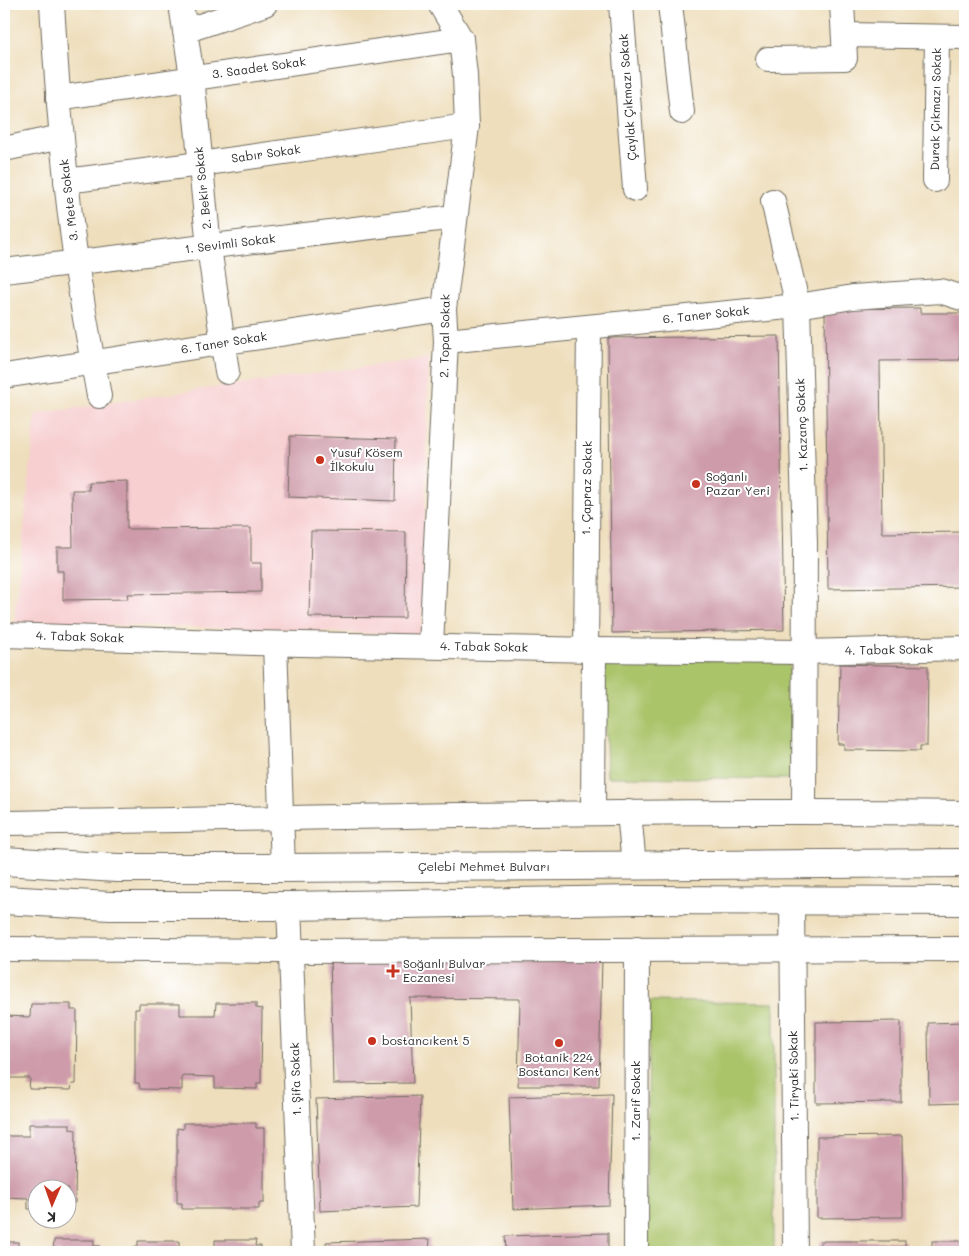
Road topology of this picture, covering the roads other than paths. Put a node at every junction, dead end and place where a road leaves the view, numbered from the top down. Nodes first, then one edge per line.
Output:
1 (52, 4) edge
2 (181, 4) edge
3 (265, 4) edge
4 (440, 4) edge
5 (670, 4) edge
6 (842, 4) edge
7 (627, 5) edge
8 (185, 31) junction
9 (844, 35) junction
10 (938, 37) junction
11 (965, 37) edge
12 (461, 39) junction
13 (768, 58) dead end
14 (192, 77) junction
15 (58, 98) junction
16 (682, 112) dead end
17 (466, 126) junction
18 (61, 137) junction
19 (4, 149) edge
20 (200, 164) junction
21 (935, 180) dead end
22 (66, 181) junction
23 (635, 189) dead end
24 (773, 201) dead end
25 (455, 216) junction
26 (208, 247) junction
27 (76, 262) junction
28 (4, 271) edge
29 (965, 299) edge
30 (798, 306) junction
31 (444, 309) junction
32 (589, 327) junction
33 (446, 341) junction
34 (222, 343) junction
35 (93, 363) junction
36 (227, 372) dead end
37 (4, 376) edge
38 (99, 396) dead end
39 (4, 635) edge
40 (275, 644) junction
41 (431, 646) junction
42 (965, 648) edge
43 (590, 650) junction
44 (803, 652) junction
45 (804, 811) junction
46 (629, 812) junction
47 (593, 813) junction
48 (965, 813) edge
49 (283, 818) junction
50 (4, 823) edge
51 (4, 861) edge
52 (965, 863) edge
53 (634, 866) junction
54 (283, 868) junction
55 (4, 900) edge
56 (792, 900) junction
57 (965, 901) edge
58 (289, 906) junction
59 (4, 949) edge
60 (637, 949) junction
61 (792, 949) junction
62 (965, 949) edge
63 (291, 951) junction
64 (303, 1252) edge
65 (636, 1252) edge
66 (795, 1252) edge

1 - 15 street, 3. Mete Sokak
2 - 8 street, 2. Bekir Sokak
3 - 8 street
4 - 12 street, 2. Topal Sokak
5 - 16 street
6 - 9 street
7 - 23 street, Çaylak Çıkmazı Sokak
8 - 14 street, 2. Bekir Sokak
9 - 10 street
9 - 13 street
10 - 11 street
10 - 21 street, Durak Çıkmazı Sokak
12 - 14 street, 3. Saadet Sokak
12 - 17 street, 2. Topal Sokak
14 - 15 street, 3. Saadet Sokak
14 - 20 street, 2. Bekir Sokak
15 - 18 street, 3. Mete Sokak
17 - 20 street, Sabır Sokak
17 - 25 street, 2. Topal Sokak
18 - 19 street
18 - 22 street, 3. Mete Sokak
20 - 22 street, Sabır Sokak
20 - 26 street, 2. Bekir Sokak
22 - 27 street, 3. Mete Sokak
24 - 30 street, 1. Kazanç Sokak
25 - 26 street, 1. Sevimli Sokak
25 - 31 street, 2. Topal Sokak
26 - 27 street, 1. Sevimli Sokak
26 - 34 street, 2. Bekir Sokak
27 - 28 street, 1. Sevimli Sokak
27 - 35 street, 3. Mete Sokak
29 - 30 street, 6. Taner Sokak
30 - 32 street, 6. Taner Sokak
30 - 44 street, 1. Kazanç Sokak
31 - 33 street, 2. Topal Sokak
31 - 34 street, 6. Taner Sokak
32 - 33 street, 6. Taner Sokak
32 - 43 street, 1. Çapraz Sokak
33 - 41 street, 2. Topal Sokak
34 - 35 street, 6. Taner Sokak
34 - 36 street, 2. Bekir Sokak
35 - 37 street, 6. Taner Sokak
35 - 38 street, 3. Mete Sokak
39 - 40 street, 4. Tabak Sokak
40 - 41 street, 4. Tabak Sokak
40 - 49 street
41 - 43 street, 4. Tabak Sokak
42 - 44 street, 4. Tabak Sokak
43 - 44 street, 4. Tabak Sokak
43 - 47 street, 1. Çapraz Sokak
44 - 45 street, 1. Kazanç Sokak
45 - 46 street
45 - 48 street
46 - 47 street
46 - 53 street
47 - 49 street
49 - 50 street
49 - 54 street
51 - 54 main road, Çelebi Mehmet Bulvarı
52 - 53 main road, Çelebi Mehmet Bulvarı
53 - 54 main road, Çelebi Mehmet Bulvarı
55 - 58 main road
56 - 57 main road
56 - 58 main road
56 - 61 street, 1. Tiryaki Sokak
58 - 63 street, 1. Şifa Sokak
59 - 63 street
60 - 61 street
60 - 63 street
60 - 65 street, 1. Zarif Sokak
61 - 62 street
61 - 66 street, 1. Tiryaki Sokak
63 - 64 street, 1. Şifa Sokak

